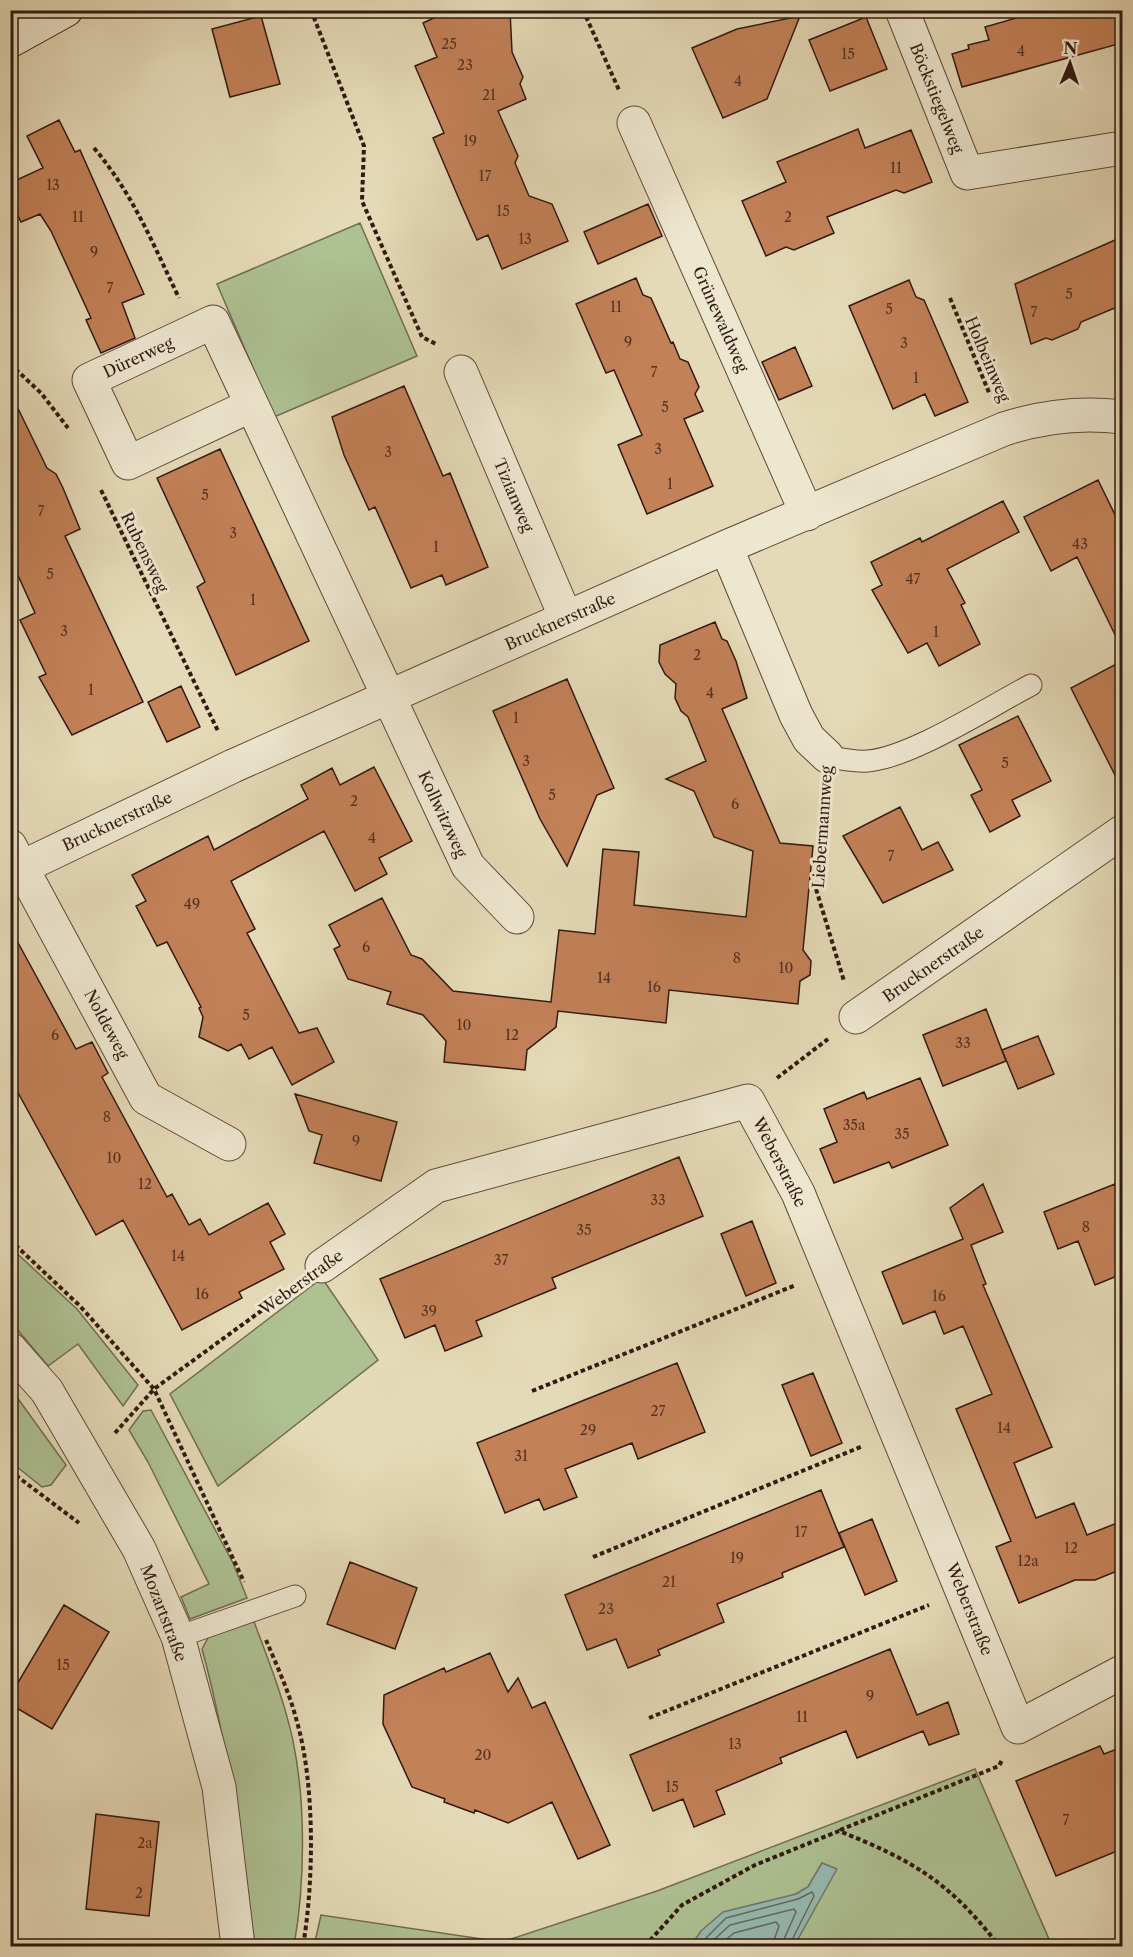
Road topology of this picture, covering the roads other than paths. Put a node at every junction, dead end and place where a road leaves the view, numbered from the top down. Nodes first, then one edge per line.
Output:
1 (66, 10) edge
2 (902, 10) edge
3 (10, 41) edge
4 (634, 123) road end
5 (1122, 148) edge
6 (461, 372) road end
7 (252, 405) junction
8 (1122, 417) edge
9 (807, 514) junction
10 (726, 547) junction
11 (566, 618) junction
12 (1031, 685) dead end
13 (388, 697) junction
14 (827, 756) joint
15 (1122, 832) edge
16 (15, 862) edge
17 (518, 917) dead end
18 (856, 1017) road end
19 (229, 1143) dead end
20 (322, 1266) road end
21 (10, 1349) edge
22 (295, 1596) dead end
23 (178, 1637) junction
24 (1122, 1672) edge
25 (238, 1947) edge

1 - 3 street
2 - 5 street, Böckstiegelweg
4 - 9 street, Grünewaldweg
6 - 11 street, Tizianweg
7 - 7 street, Dürerweg
7 - 13 street, Dürerweg
8 - 9 street, Brucknerstraße
9 - 10 street, Brucknerstraße
10 - 11 street, Brucknerstraße
10 - 14 street, Liebermannweg
11 - 13 street, Brucknerstraße
12 - 14 lane
13 - 16 street, Brucknerstraße
13 - 17 street, Kollwitzweg
15 - 18 street, Brucknerstraße
16 - 19 street, Noldeweg
20 - 24 street, Weberstraße
21 - 23 street, Mozartstraße
22 - 23 lane
23 - 25 street, Mozartstraße

